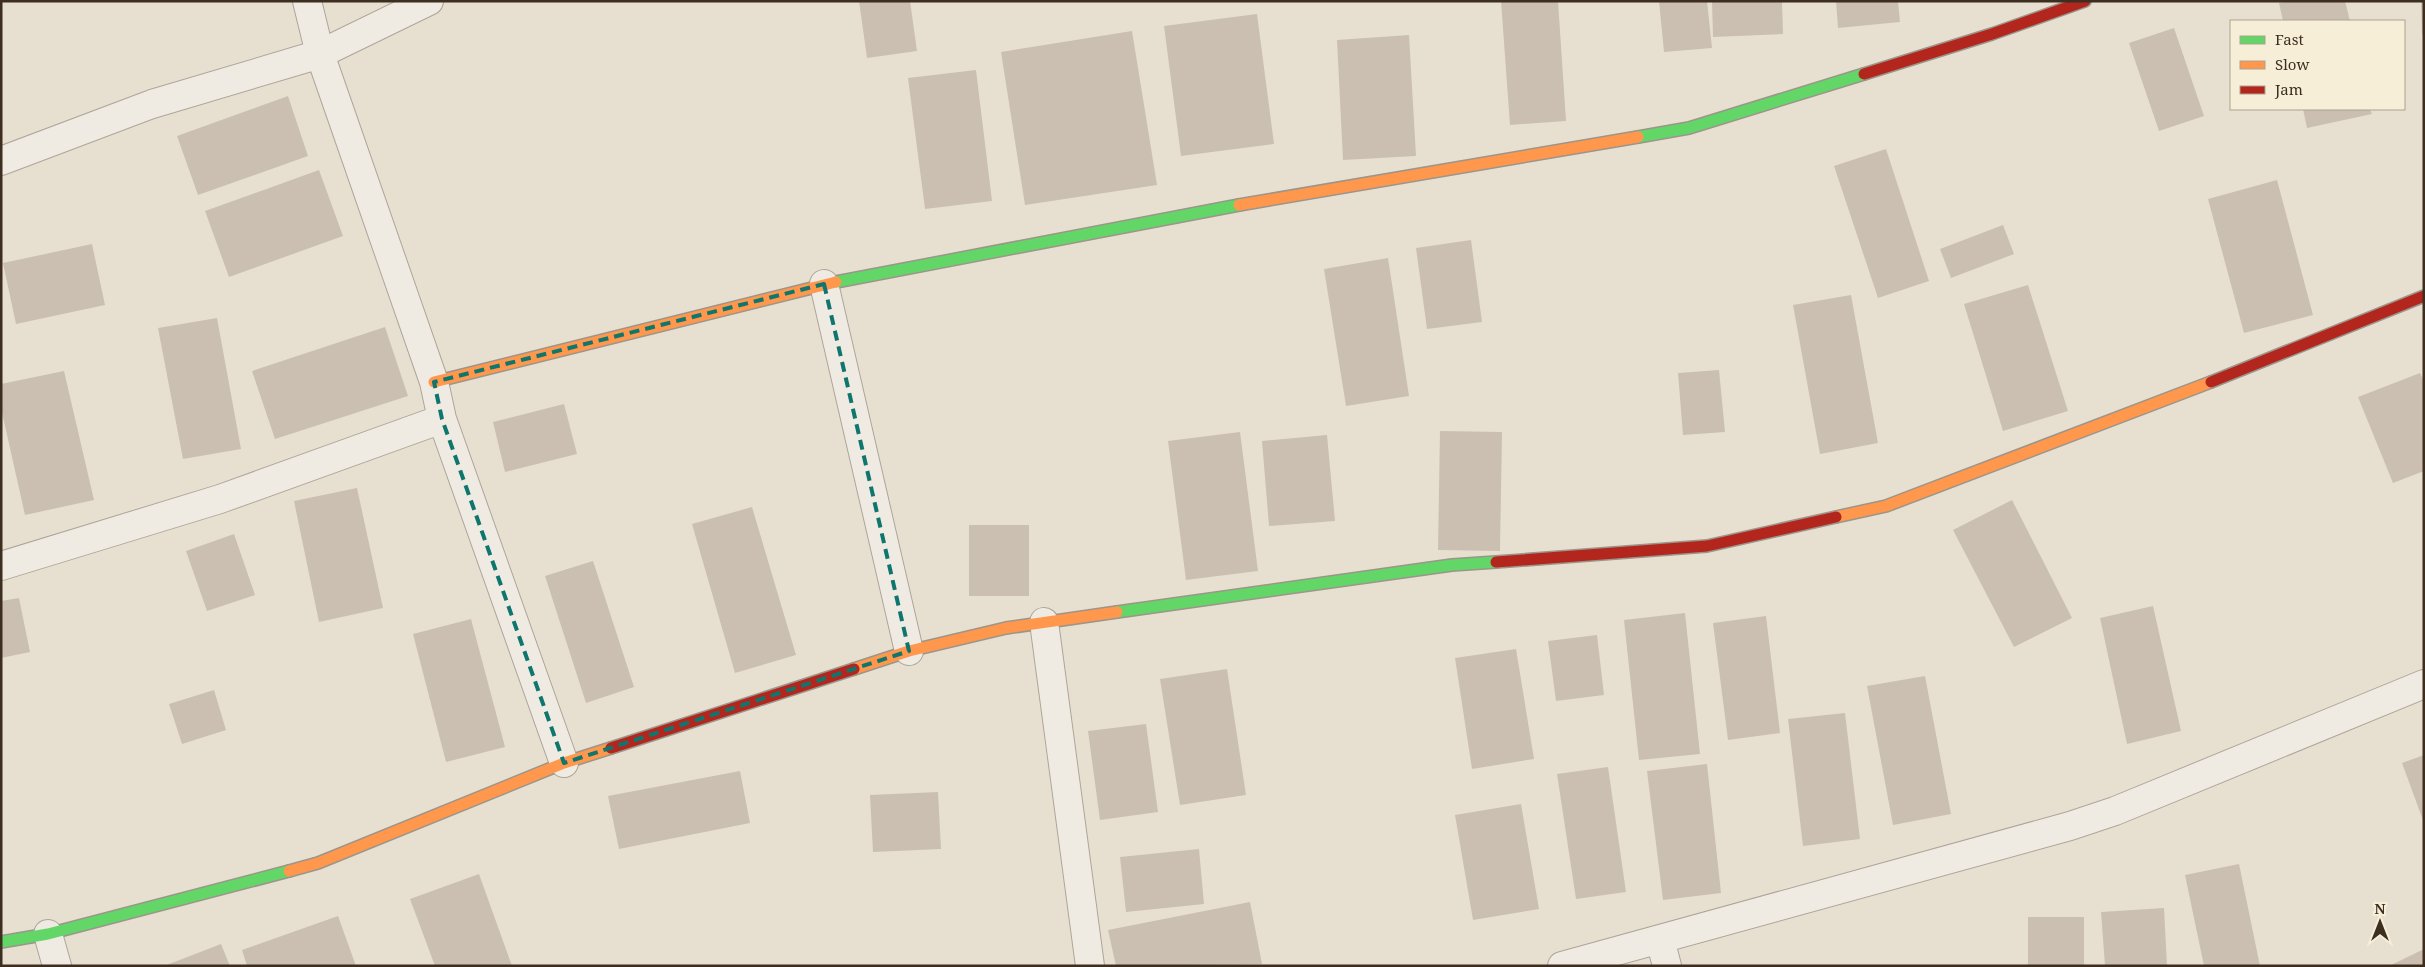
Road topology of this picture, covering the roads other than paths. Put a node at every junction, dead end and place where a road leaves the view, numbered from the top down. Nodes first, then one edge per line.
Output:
1 (307, 1) edge
2 (429, 1) edge
3 (2085, 1) edge
4 (320, 54) junction
5 (1, 161) edge
6 (824, 284) junction
7 (2424, 296) edge
8 (434, 382) junction
9 (442, 419) junction
10 (1, 566) edge
11 (1044, 622) junction
12 (910, 650) junction
13 (2424, 684) edge
14 (564, 763) junction
15 (48, 934) junction
16 (1660, 939) junction
17 (1, 942) edge
18 (57, 966) edge
19 (1090, 966) edge
20 (1562, 966) edge
21 (1667, 966) edge

1 - 4 street
2 - 4 street
3 - 6 street
4 - 5 street
4 - 8 street
6 - 8 street
6 - 12 street
7 - 11 street
8 - 9 street
9 - 10 street
9 - 14 street
11 - 12 street
11 - 19 street
12 - 14 street
13 - 16 street
14 - 15 street
15 - 17 street
15 - 18 street
16 - 20 street
16 - 21 street

